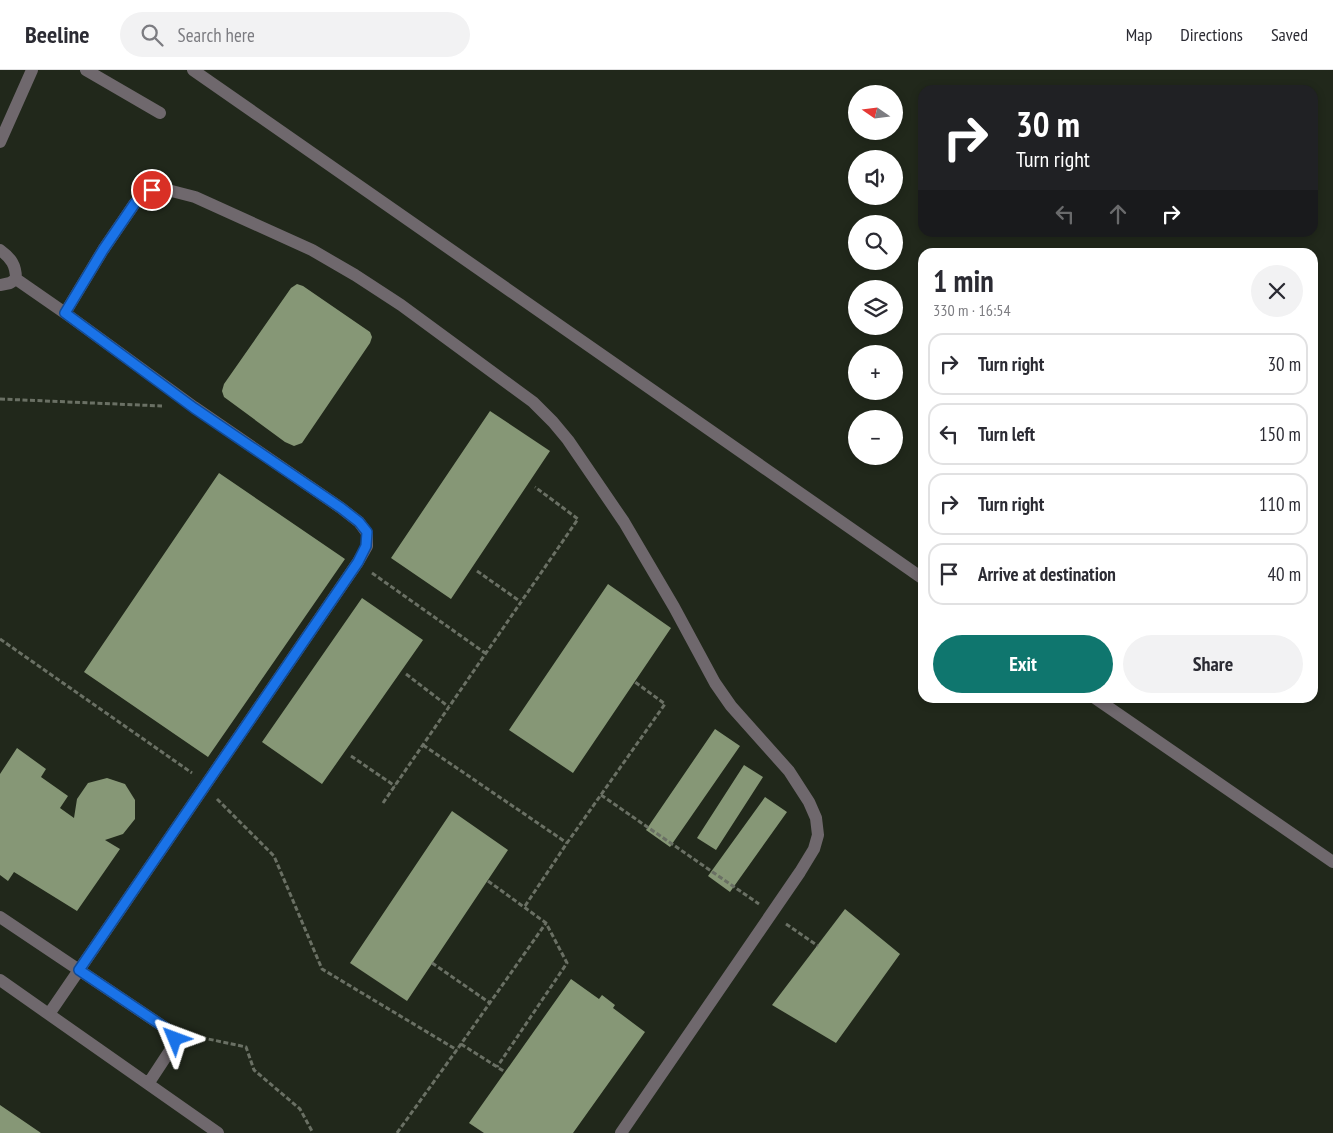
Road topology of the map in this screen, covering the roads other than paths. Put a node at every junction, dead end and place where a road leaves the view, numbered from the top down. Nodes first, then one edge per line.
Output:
1 (32, 70) edge
2 (86, 70) edge
3 (192, 70) edge
4 (160, 112) dead end
5 (0, 142) edge
6 (0, 250) edge
7 (16, 279) junction
8 (0, 285) edge
9 (65, 313) junction
10 (918, 575) edge
11 (1102, 703) edge
12 (1333, 862) edge
13 (0, 917) edge
14 (79, 970) junction
15 (0, 980) edge
16 (49, 1014) junction
17 (148, 1084) junction
18 (218, 1133) edge
19 (621, 1133) edge

1 - 5 lane
2 - 4 lane
3 - 10 lane
6 - 7 lane
7 - 8 lane
7 - 9 lane
9 - 14 lane
9 - 19 lane
11 - 12 lane
13 - 14 lane
14 - 16 lane
14 - 17 lane
15 - 16 lane
16 - 17 lane
17 - 18 lane

